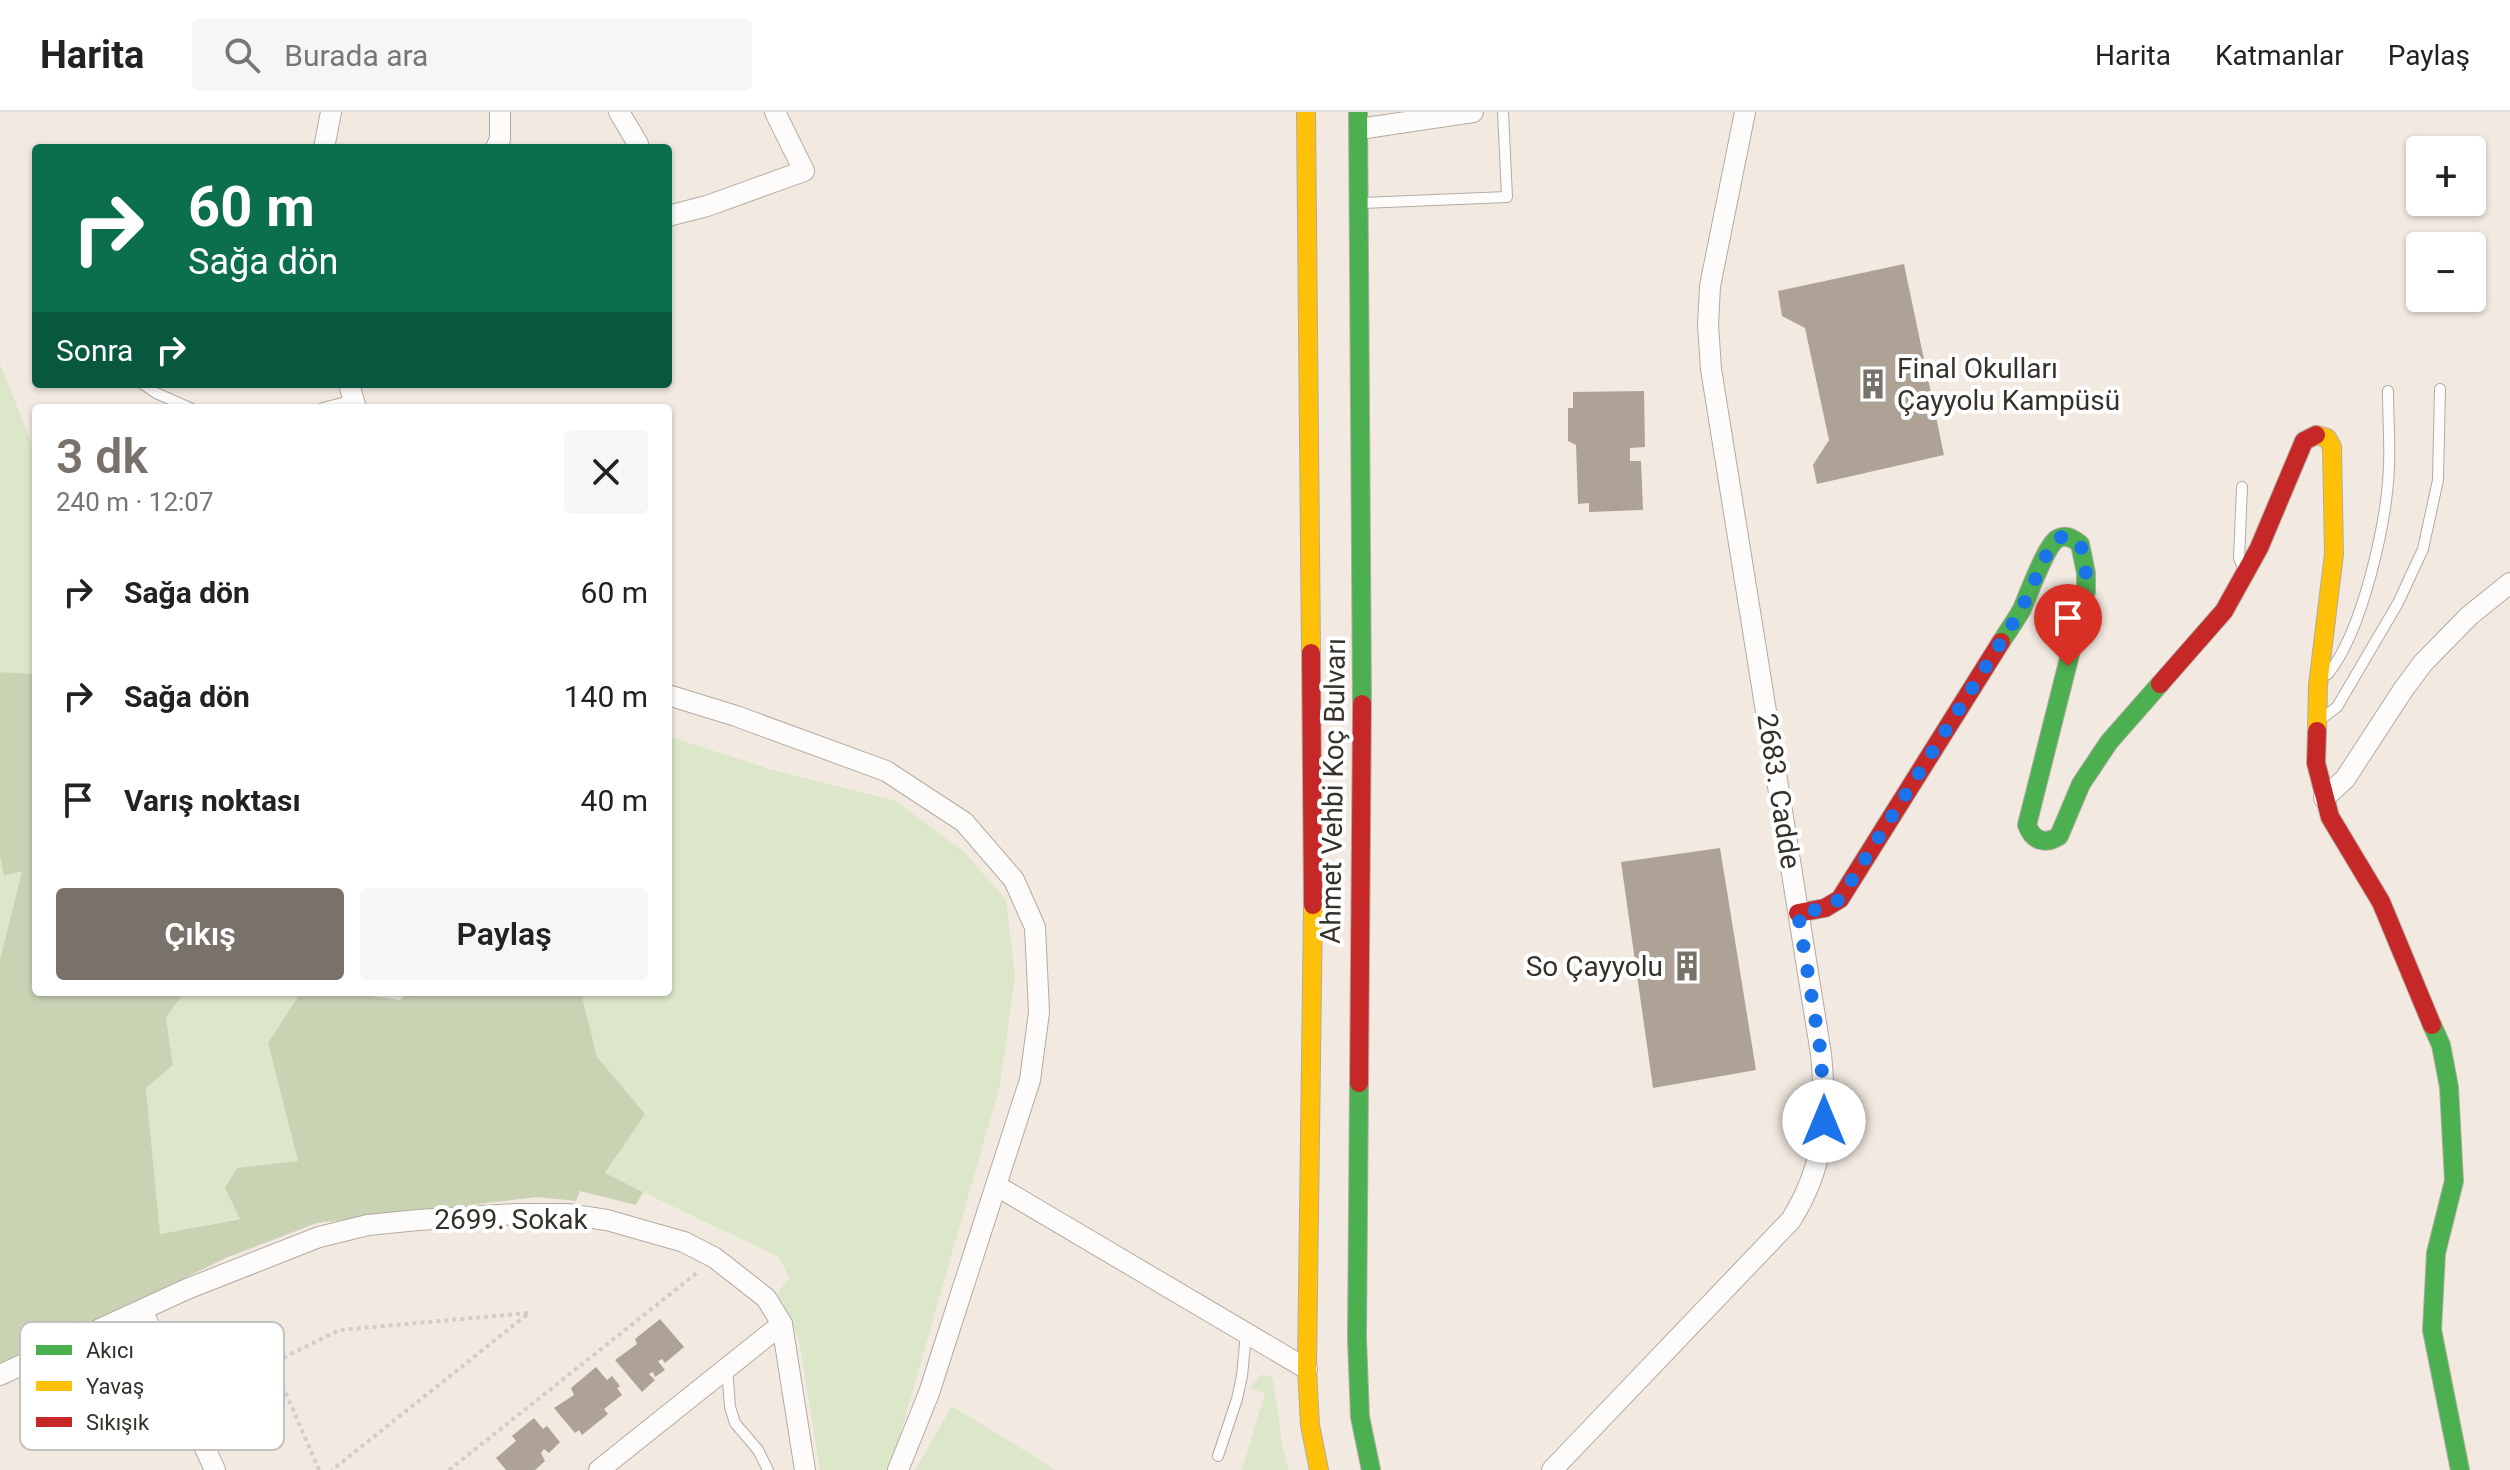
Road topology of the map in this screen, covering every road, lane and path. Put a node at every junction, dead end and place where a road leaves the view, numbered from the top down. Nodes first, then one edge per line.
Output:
1 (331, 112) edge
2 (500, 112) edge
3 (619, 112) edge
4 (775, 112) edge
5 (1306, 112) edge
6 (1473, 112) edge
7 (1503, 112) edge
8 (1745, 112) edge
9 (1358, 121) edge
10 (325, 144) edge
11 (498, 144) edge
12 (638, 144) edge
13 (1359, 203) junction
14 (672, 215) edge
15 (149, 388) edge
16 (2440, 389) dead end
17 (2388, 391) dead end
18 (353, 397) edge
19 (181, 404) edge
20 (334, 404) edge
21 (2242, 487) dead end
22 (2245, 572) junction
23 (2510, 583) edge
24 (2318, 685) junction
25 (672, 696) edge
26 (2316, 721) junction
27 (2324, 798) junction
28 (1798, 913) junction
29 (997, 1186) junction
30 (715, 1258) junction
31 (142, 1310) junction
32 (116, 1322) edge
33 (147, 1322) edge
34 (782, 1324) junction
35 (1246, 1333) junction
36 (284, 1358) edge
37 (20, 1366) edge
38 (727, 1368) junction
39 (1307, 1369) junction
40 (0, 1375) edge
41 (284, 1389) edge
42 (206, 1450) edge
43 (1218, 1456) dead end
44 (215, 1470) edge
45 (319, 1470) edge
46 (332, 1470) edge
47 (449, 1470) edge
48 (599, 1470) edge
49 (768, 1470) edge
50 (805, 1470) edge
51 (898, 1470) edge
52 (1319, 1470) edge
53 (1371, 1470) edge
54 (1552, 1470) edge
55 (2460, 1470) edge

1 - 10 street
2 - 11 street
3 - 12 street
4 - 14 street
5 - 39 main road, Ahmet Vehbi Koç Bulvarı
6 - 9 street
7 - 13 lane
8 - 28 street, 2683. Cadde
9 - 13 main road, Ahmet Vehbi Koç Bulvarı
13 - 53 main road, Ahmet Vehbi Koç Bulvarı
15 - 19 lane
16 - 26 lane
17 - 24 lane
18 - 20 lane
21 - 22 lane
22 - 24 main road
22 - 28 main road
23 - 27 street
24 - 26 main road
25 - 29 street
26 - 27 main road
27 - 55 main road
28 - 54 street, 2683. Cadde
29 - 35 street
29 - 51 street
30 - 31 street, 2699. Sokak
30 - 34 street, 2699. Sokak
30 - 47 path
31 - 32 street, 2699. Sokak
31 - 33 street
34 - 38 street
34 - 50 street
35 - 39 street
35 - 43 lane
36 - 46 path
37 - 40 street, 2699. Sokak
38 - 48 street
38 - 49 lane
39 - 52 main road, Ahmet Vehbi Koç Bulvarı
41 - 45 path
42 - 44 street

